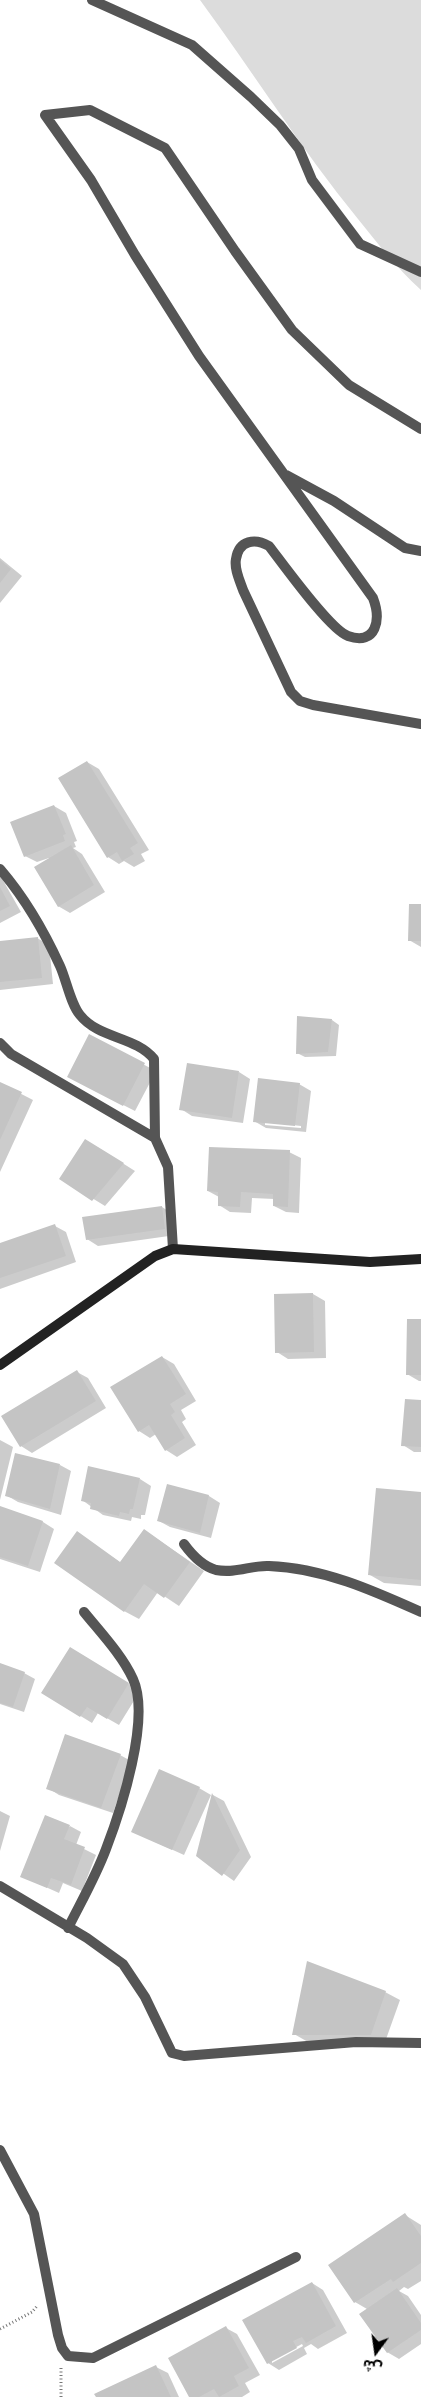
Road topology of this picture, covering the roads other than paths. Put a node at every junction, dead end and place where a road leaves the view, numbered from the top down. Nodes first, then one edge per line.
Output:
1 (92, 0) edge
2 (421, 272) edge
3 (421, 429) edge
4 (283, 474) junction
5 (421, 551) edge
6 (421, 724) edge
7 (0, 869) edge
8 (0, 1044) edge
9 (155, 1138) junction
10 (173, 1249) junction
11 (421, 1260) edge
12 (0, 1365) edge
13 (184, 1544) dead end
14 (84, 1612) dead end
15 (421, 1612) edge
16 (0, 1886) edge
17 (68, 1928) junction
18 (421, 2043) edge
19 (0, 2150) edge
20 (296, 2257) dead end

1 - 2 street
3 - 4 street
4 - 5 street
4 - 6 street
7 - 9 street
8 - 9 street
9 - 10 street
10 - 11 street
10 - 12 street
13 - 15 street
14 - 17 street
16 - 17 street
17 - 18 street
19 - 20 street

